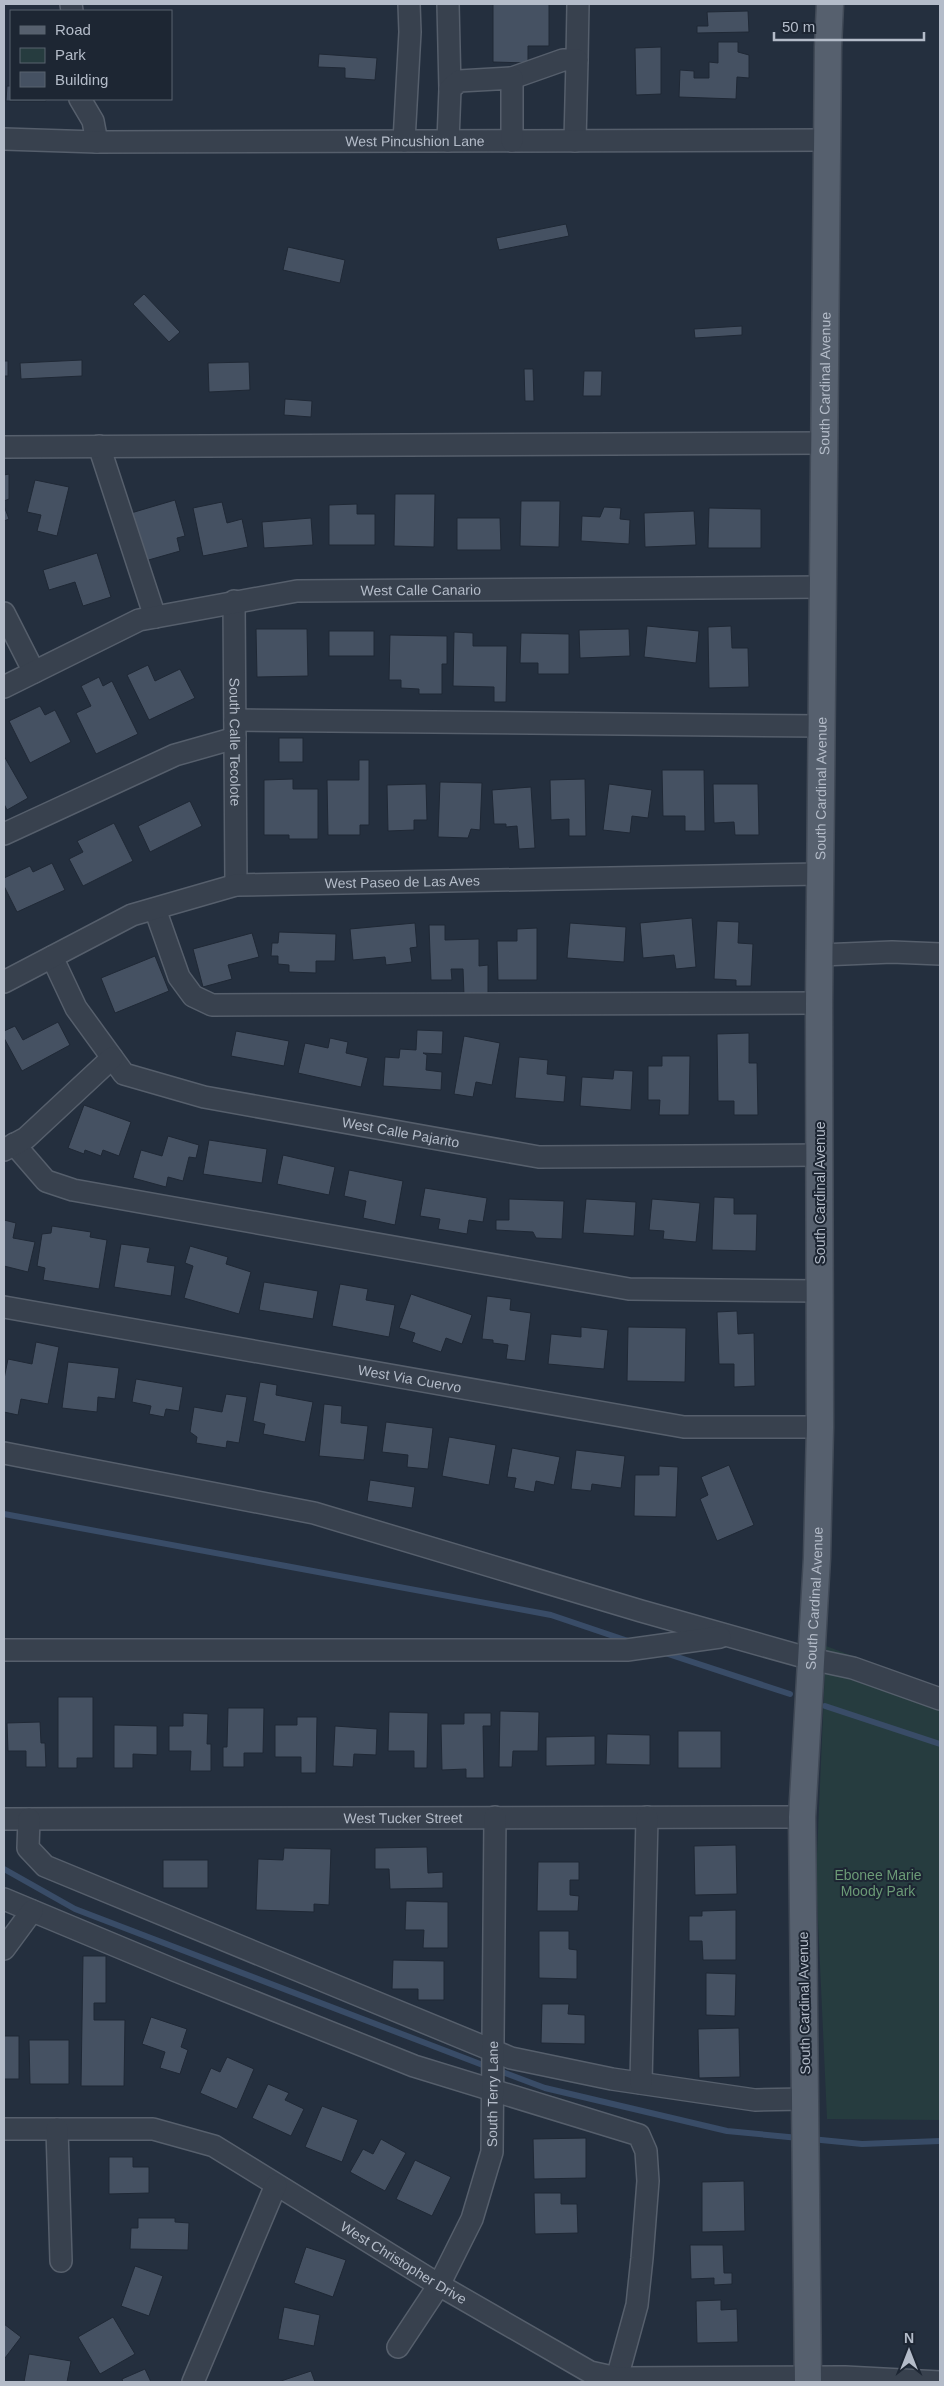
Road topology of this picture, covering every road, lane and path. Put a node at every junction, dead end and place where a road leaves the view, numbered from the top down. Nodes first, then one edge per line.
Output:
1 (409, 4) edge
2 (448, 4) edge
3 (578, 4) edge
4 (830, 4) edge
5 (576, 60) junction
6 (512, 78) junction
7 (450, 89) junction
8 (81, 100) edge
9 (4, 139) edge
10 (574, 140) junction
11 (828, 140) junction
12 (404, 141) junction
13 (448, 141) junction
14 (512, 141) junction
15 (97, 142) junction
16 (824, 443) junction
17 (98, 446) junction
18 (4, 447) edge
19 (822, 586) junction
20 (234, 601) junction
21 (4, 613) edge
22 (155, 617) junction
23 (34, 672) junction
24 (4, 687) edge
25 (821, 726) junction
26 (235, 729) junction
27 (4, 834) edge
28 (821, 874) junction
29 (236, 884) junction
30 (155, 909) junction
31 (940, 954) edge
32 (820, 955) junction
33 (52, 957) junction
34 (4, 982) edge
35 (819, 1003) junction
36 (112, 1058) junction
37 (9, 1147) edge
38 (820, 1155) junction
39 (820, 1291) junction
40 (4, 1307) edge
41 (820, 1427) junction
42 (4, 1454) edge
43 (728, 1636) junction
44 (4, 1650) edge
45 (811, 1659) junction
46 (940, 1699) edge
47 (647, 1817) junction
48 (802, 1817) junction
49 (495, 1818) junction
50 (4, 1819) edge
51 (29, 1819) junction
52 (4, 1899) edge
53 (32, 1911) junction
54 (4, 1949) edge
55 (493, 2051) junction
56 (641, 2083) junction
57 (492, 2089) junction
58 (806, 2123) junction
59 (4, 2129) edge
60 (58, 2129) junction
61 (276, 2185) junction
62 (62, 2262) dead end
63 (439, 2285) junction
64 (398, 2347) dead end
65 (617, 2378) junction
66 (808, 2379) edge
67 (193, 2382) edge
68 (940, 2382) edge

1 - 12 street
2 - 7 street
3 - 5 street
4 - 11 main road, South Cardinal Avenue
5 - 6 street
5 - 10 street
6 - 7 street
6 - 14 street
7 - 13 street
8 - 15 street
9 - 15 street, West Pincushion Lane
10 - 11 street, West Pincushion Lane
10 - 14 street, West Pincushion Lane
11 - 16 main road, South Cardinal Avenue
12 - 13 street, West Pincushion Lane
12 - 15 street, West Pincushion Lane
13 - 14 street, West Pincushion Lane
16 - 17 street
16 - 19 main road, South Cardinal Avenue
17 - 18 street
17 - 22 street
19 - 20 street, West Calle Canario
19 - 25 main road, South Cardinal Avenue
20 - 22 street, West Calle Canario
20 - 26 street, South Calle Tecolote
21 - 23 street
22 - 23 street, West Calle Canario
23 - 24 street, West Calle Canario
25 - 26 street
25 - 28 main road, South Cardinal Avenue
26 - 27 street
26 - 29 street, South Calle Tecolote
28 - 29 street, West Paseo de Las Aves
28 - 32 main road, South Cardinal Avenue
29 - 30 street, West Paseo de Las Aves
30 - 33 street, West Paseo de Las Aves
30 - 35 street
31 - 32 street
32 - 35 main road, South Cardinal Avenue
33 - 34 street, West Paseo de Las Aves
33 - 36 street, West Calle Pajarito
35 - 38 main road, South Cardinal Avenue
36 - 37 street
36 - 38 street, West Calle Pajarito
37 - 39 street
38 - 39 main road, South Cardinal Avenue
39 - 41 main road, South Cardinal Avenue
40 - 41 street, West Via Cuervo
41 - 45 main road, South Cardinal Avenue
42 - 43 street
43 - 44 street
43 - 45 street
45 - 46 street
45 - 48 main road, South Cardinal Avenue
47 - 48 street, West Tucker Street
47 - 49 street, West Tucker Street
47 - 56 street
48 - 58 main road, South Cardinal Avenue
49 - 51 street, West Tucker Street
49 - 55 street, South Terry Lane
50 - 51 street, West Tucker Street
51 - 55 street
52 - 53 street
53 - 54 street
53 - 57 street
55 - 56 street
55 - 57 street, South Terry Lane
56 - 58 street
57 - 63 street, South Terry Lane
57 - 65 street
58 - 66 main road, South Cardinal Avenue
59 - 60 street, West Christopher Drive
60 - 61 street, West Christopher Drive
60 - 62 street
61 - 63 street, West Christopher Drive
61 - 67 street
63 - 64 street, South Terry Lane
63 - 65 street, West Christopher Drive
65 - 66 street, West Christopher Drive
66 - 68 street, West Christopher Drive

